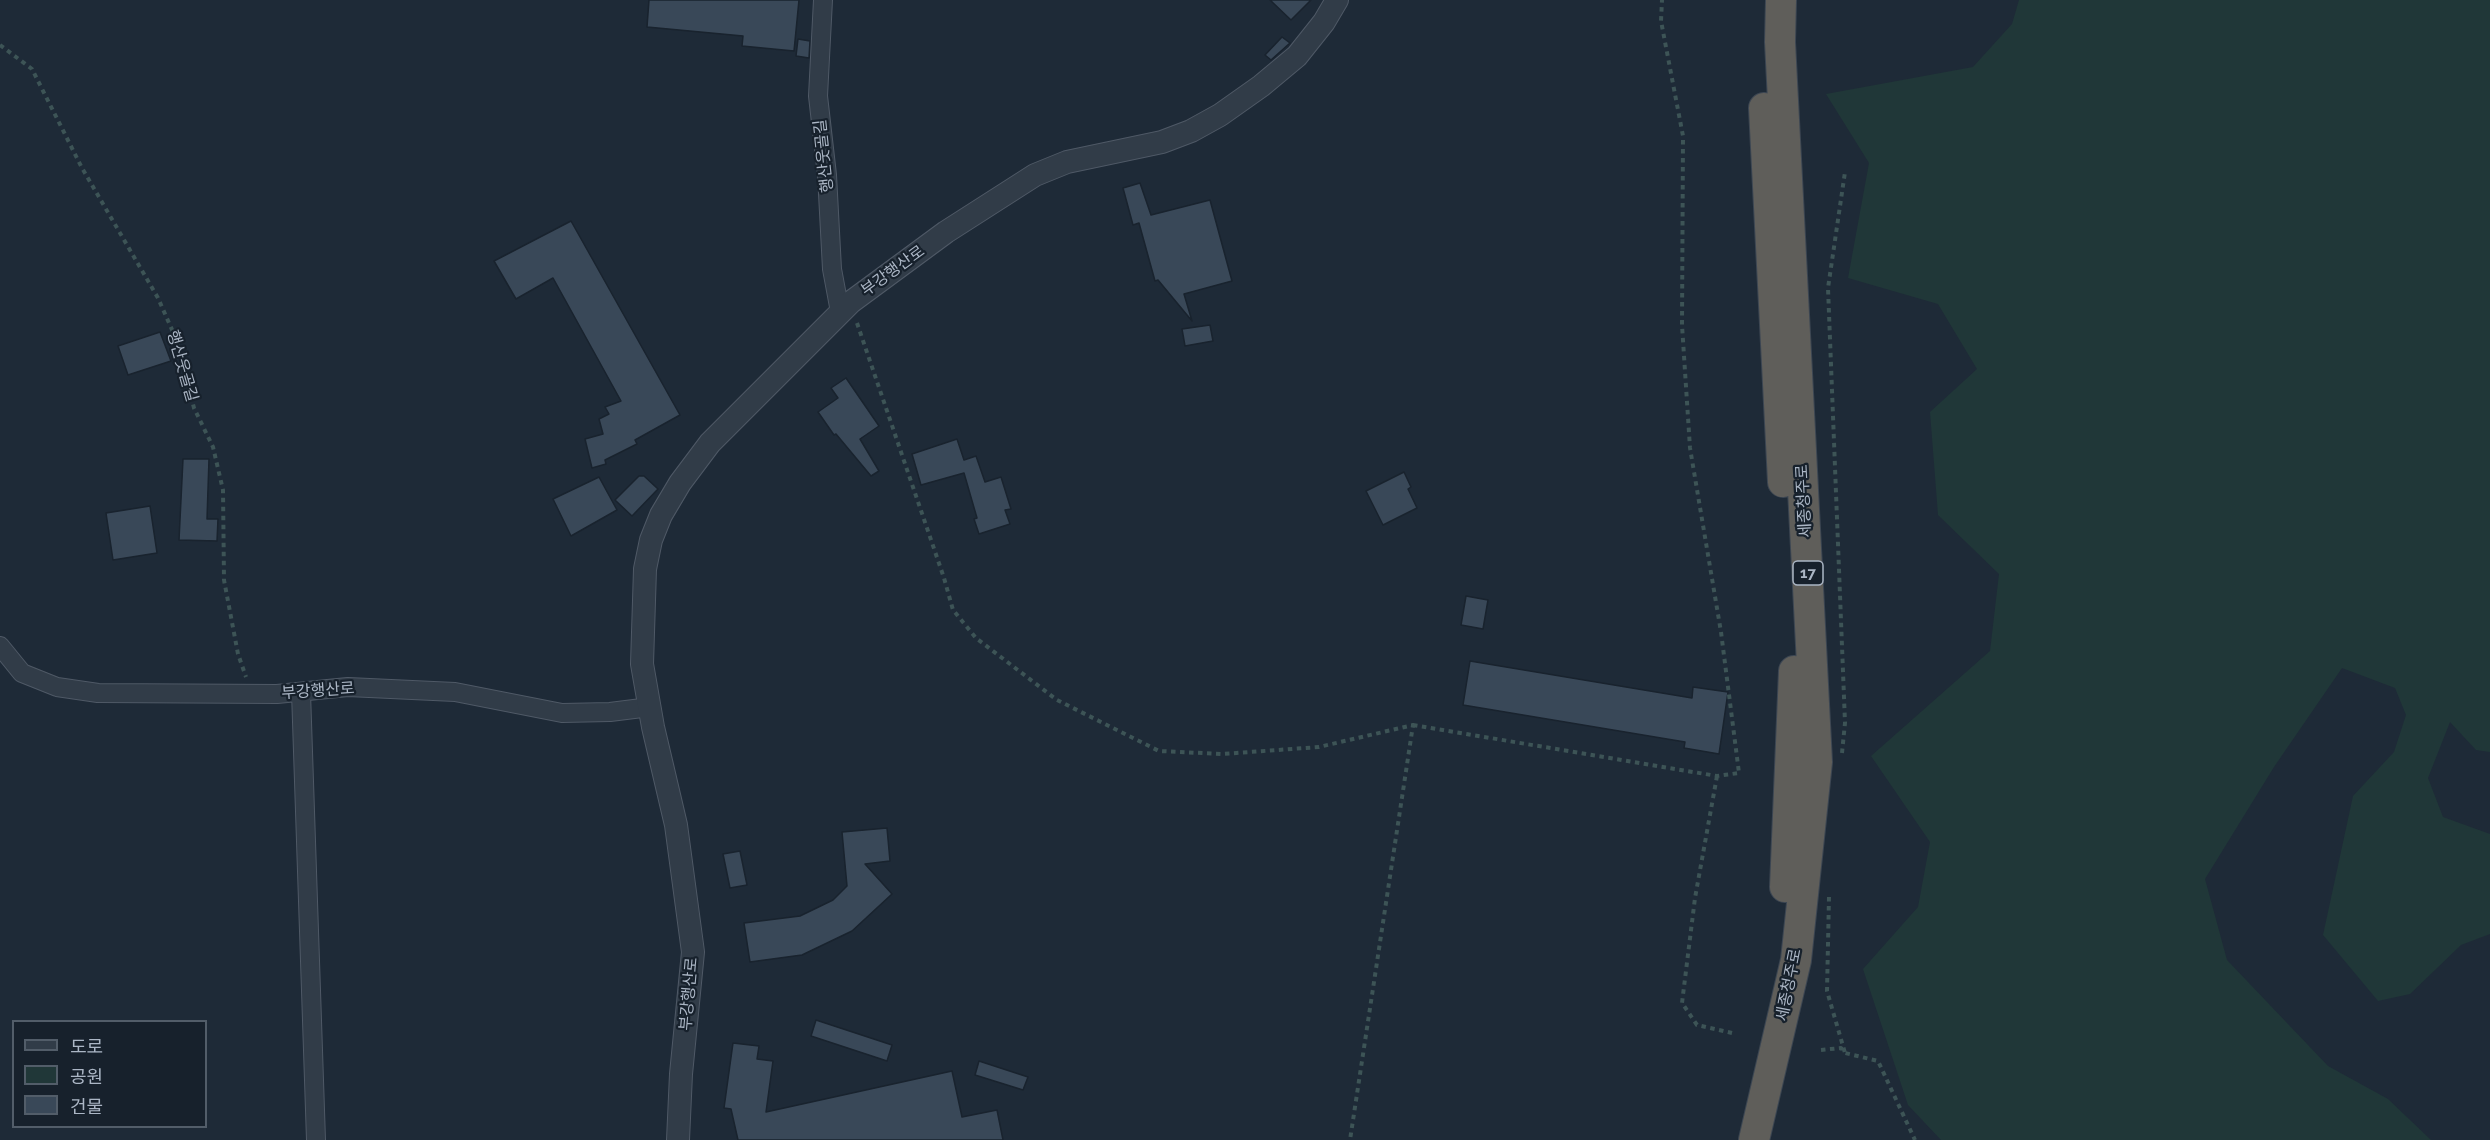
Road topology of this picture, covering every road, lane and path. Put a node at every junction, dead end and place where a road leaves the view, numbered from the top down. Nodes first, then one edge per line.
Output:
1 (823, 0) edge
2 (1337, 0) edge
3 (1662, 0) edge
4 (1761, 0) edge
5 (1781, 0) edge
6 (0, 45) edge
7 (845, 307) junction
8 (0, 646) edge
9 (301, 692) junction
10 (252, 694) junction
11 (650, 707) junction
12 (1413, 725) junction
13 (1717, 776) junction
14 (1732, 1033) dead end
15 (1821, 1050) dead end
16 (316, 1140) edge
17 (678, 1140) edge
18 (1350, 1140) edge
19 (1735, 1140) edge
20 (1754, 1140) edge
21 (1915, 1140) edge

1 - 7 street, 행산웃골길
2 - 7 street, 부강행산로
3 - 13 path
4 - 19 highway, 세종청주로 / 17
5 - 20 highway, 세종청주로 / 17
6 - 10 path, 행산웃골길
7 - 11 street, 부강행산로
7 - 12 path
8 - 10 street, 부강행산로
9 - 10 street, 부강행산로
9 - 11 street, 부강행산로
9 - 16 street
11 - 17 street, 부강행산로
12 - 13 path
12 - 18 path
13 - 14 path
15 - 21 path

